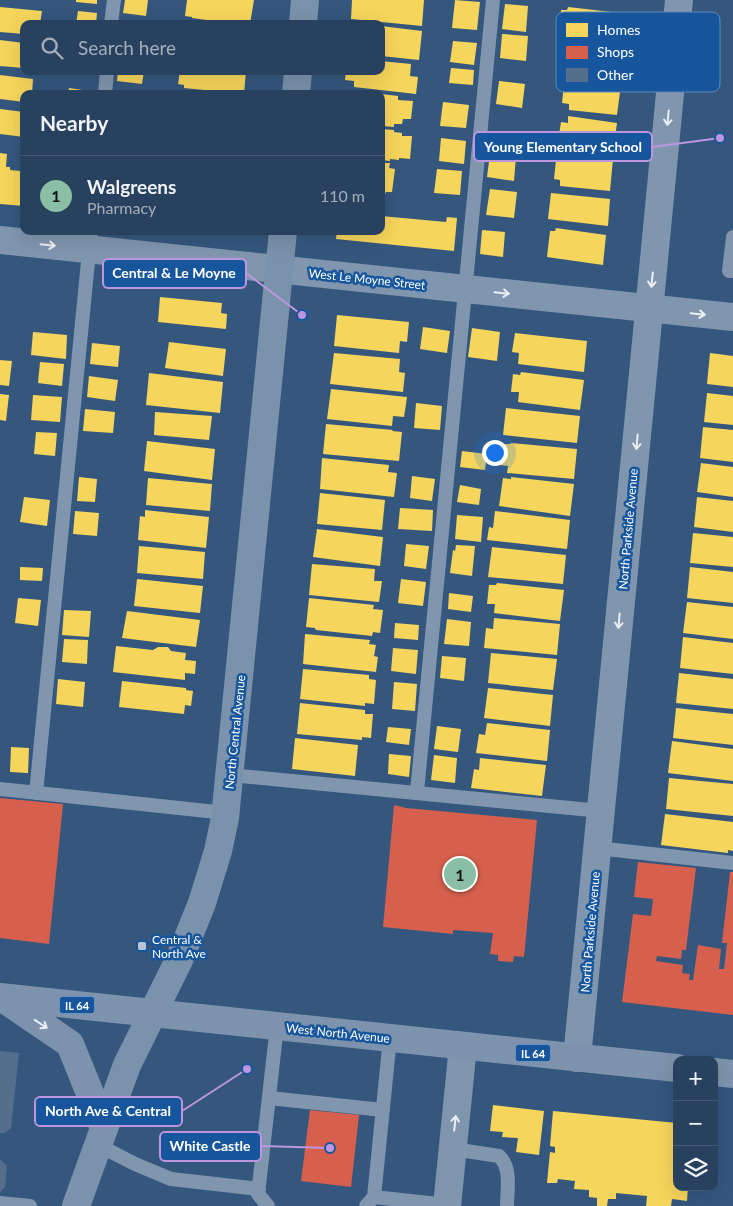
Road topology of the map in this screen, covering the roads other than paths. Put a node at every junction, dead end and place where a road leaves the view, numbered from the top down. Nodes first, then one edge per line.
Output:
1 (114, 0) edge
2 (305, 0) edge
3 (493, 0) edge
4 (112, 20) edge
5 (303, 20) edge
6 (106, 75) edge
7 (298, 75) edge
8 (105, 90) edge
9 (296, 90) edge
10 (670, 92) edge
11 (283, 235) edge
12 (733, 237) edge
13 (0, 240) edge
14 (90, 240) edge
15 (279, 269) junction
16 (733, 271) edge
17 (465, 289) junction
18 (649, 308) junction
19 (733, 317) edge
20 (231, 775) junction
21 (0, 789) edge
22 (417, 792) junction
23 (36, 793) junction
24 (601, 811) junction
25 (226, 813) junction
26 (597, 848) junction
27 (733, 863) edge
28 (0, 997) edge
29 (152, 1014) junction
30 (277, 1026) junction
31 (390, 1038) junction
32 (463, 1046) junction
33 (577, 1058) junction
34 (673, 1068) edge
35 (718, 1072) edge
36 (733, 1074) edge
37 (269, 1098) junction
38 (383, 1110) junction
39 (101, 1137) junction
40 (453, 1149) junction
41 (259, 1192) junction
42 (370, 1201) edge
43 (0, 1203) edge
44 (30, 1206) edge
45 (76, 1206) edge
46 (268, 1206) edge
47 (447, 1206) edge
48 (507, 1206) edge

1 - 4 lane
2 - 5 street
3 - 17 lane
6 - 8 lane
7 - 9 street
10 -> 18 street, North Parkside Avenue
11 - 15 street, North Central Avenue
12 - 16 lane
13 -> 14 street, West Le Moyne Street
14 - 15 street, West Le Moyne Street
14 - 23 lane
15 - 17 street, West Le Moyne Street
15 - 20 street, North Central Avenue
17 -> 18 street, West Le Moyne Street
17 - 22 lane
18 -> 19 street, West Le Moyne Street
18 -> 24 street, North Parkside Avenue
20 - 22 lane
20 - 25 street, North Central Avenue
21 - 23 lane
22 - 24 lane
23 - 25 lane
24 - 26 street, North Parkside Avenue
25 - 29 street, North Central Avenue
26 - 27 lane
26 - 33 street, North Parkside Avenue
28 - 29 main road, West North Avenue / IL 64
28 -> 39 main road
29 - 30 main road, West North Avenue / IL 64
29 - 39 street, North Central Avenue
30 - 31 main road, West North Avenue / IL 64
30 - 37 lane
31 - 32 main road, West North Avenue / IL 64
31 - 38 lane
32 - 33 main road, West North Avenue / IL 64
40 -> 32 street
33 - 34 main road, West North Avenue / IL 64
35 - 36 main road
37 - 38 lane
37 - 41 lane
38 - 42 lane
39 - 41 lane
39 - 45 street, North Central Avenue
40 - 47 street
40 - 48 lane
41 - 46 lane
42 - 47 lane
43 - 44 lane

